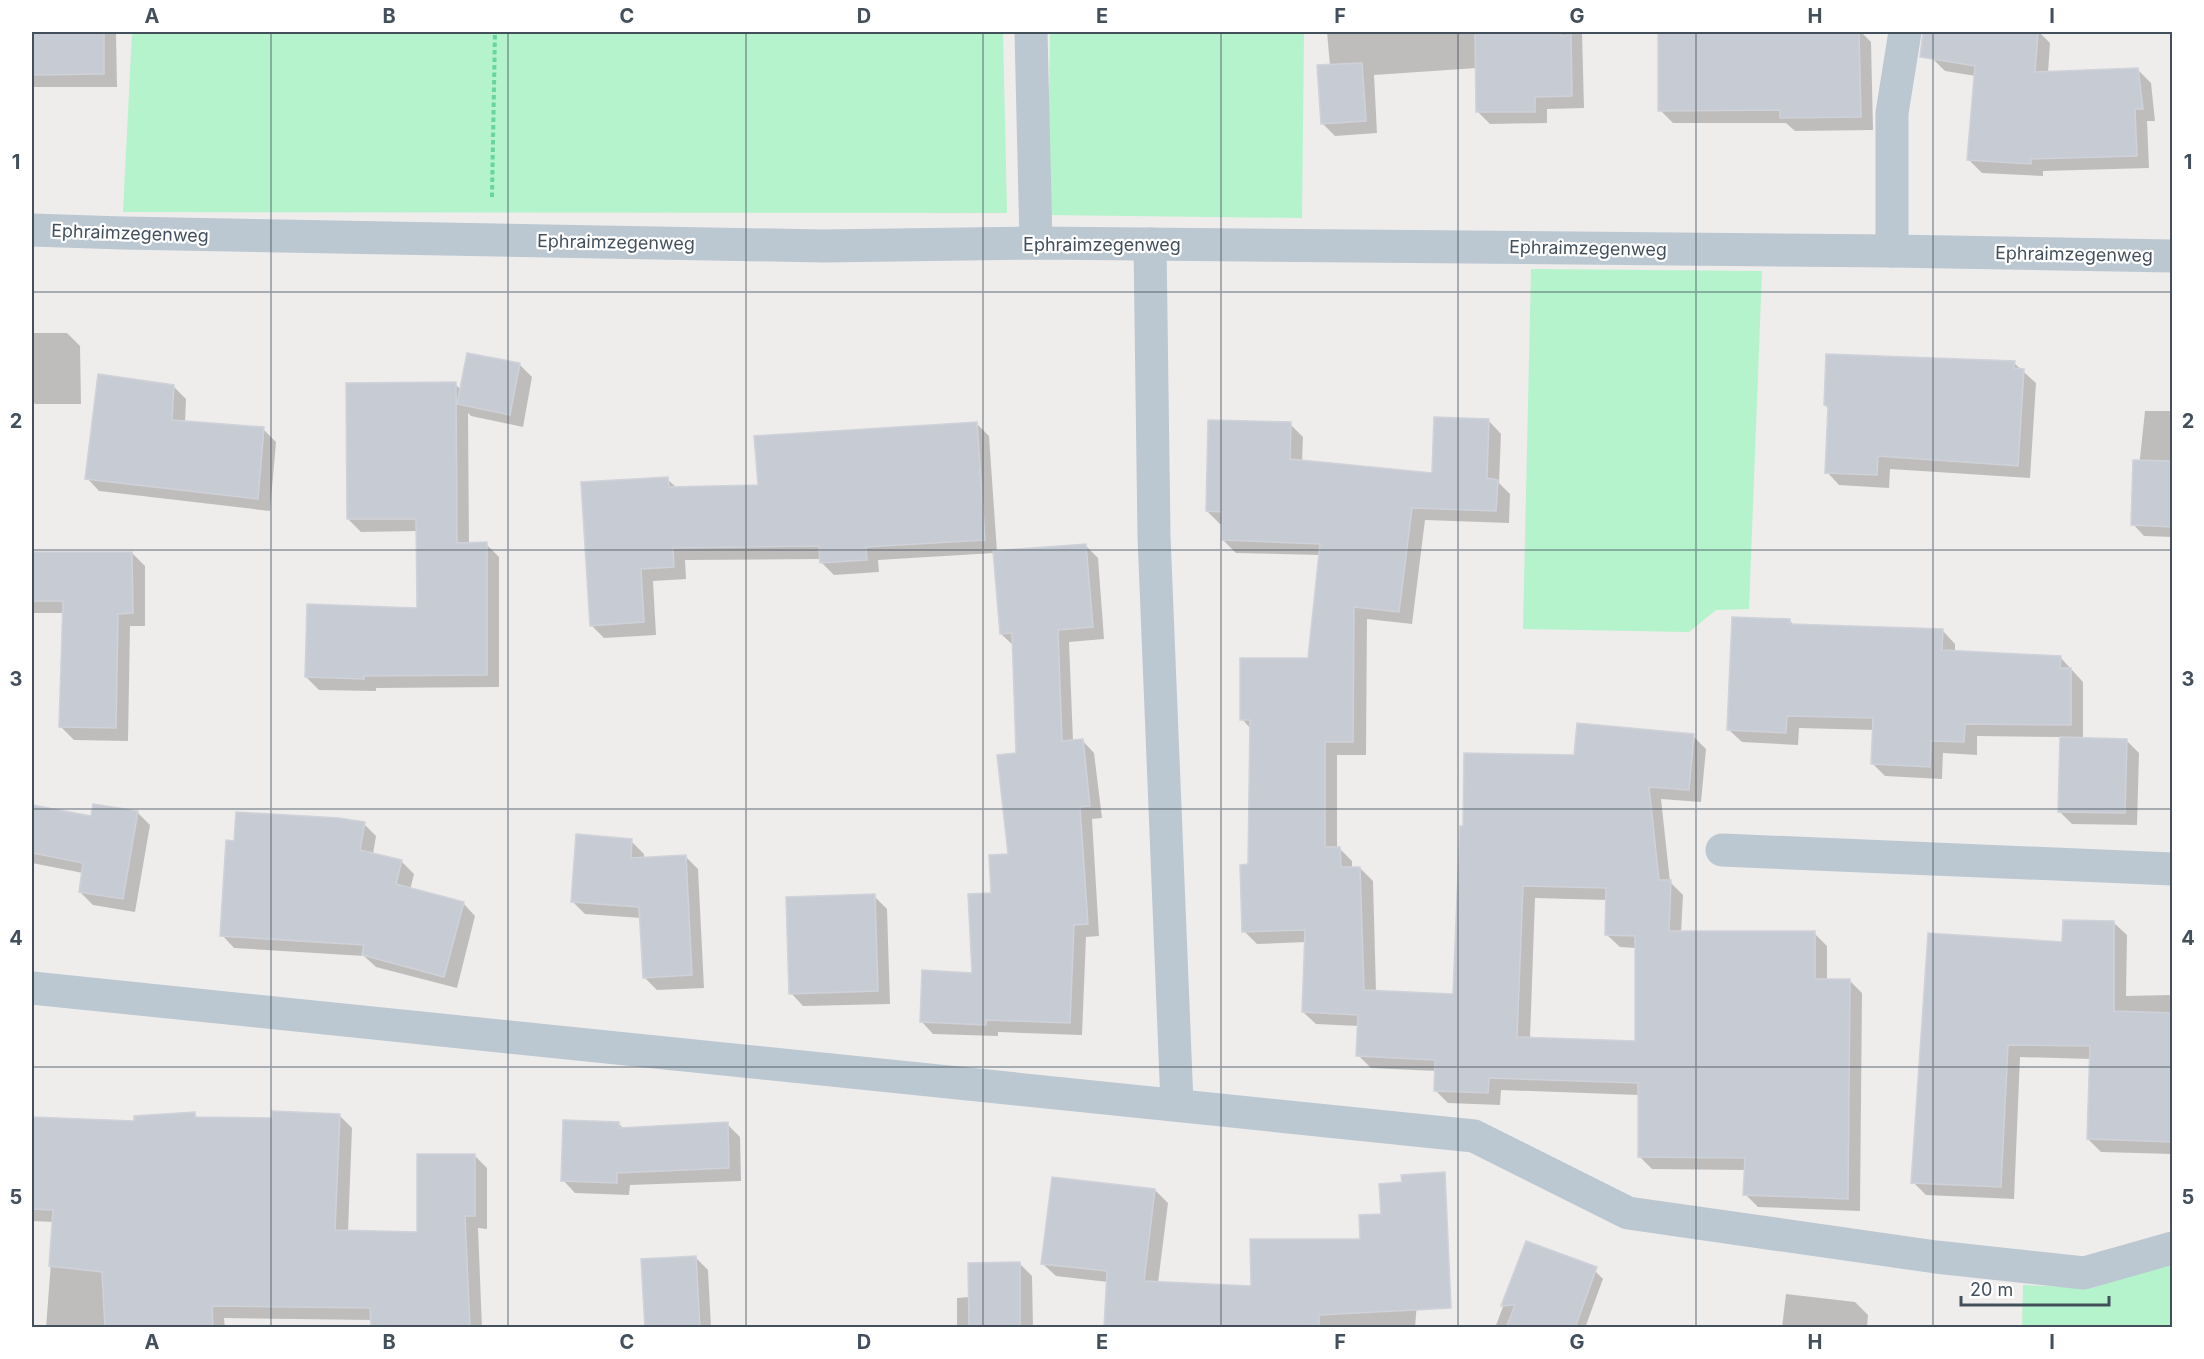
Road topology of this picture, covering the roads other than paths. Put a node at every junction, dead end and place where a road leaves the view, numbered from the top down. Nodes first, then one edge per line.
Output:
1 (1031, 32) edge
2 (1905, 32) edge
3 (32, 230) edge
4 (1036, 243) junction
5 (1150, 244) junction
6 (1892, 251) junction
7 (2172, 256) edge
8 (1722, 850) dead end
9 (2172, 868) edge
10 (32, 988) edge
11 (1177, 1104) junction
12 (2172, 1248) edge

1 - 4 street
2 - 6 street
3 - 4 street, Ephraimzegenweg
4 - 5 street, Ephraimzegenweg
5 - 6 street, Ephraimzegenweg
5 - 11 street
6 - 7 street, Ephraimzegenweg
8 - 9 street
10 - 11 street
11 - 12 street

